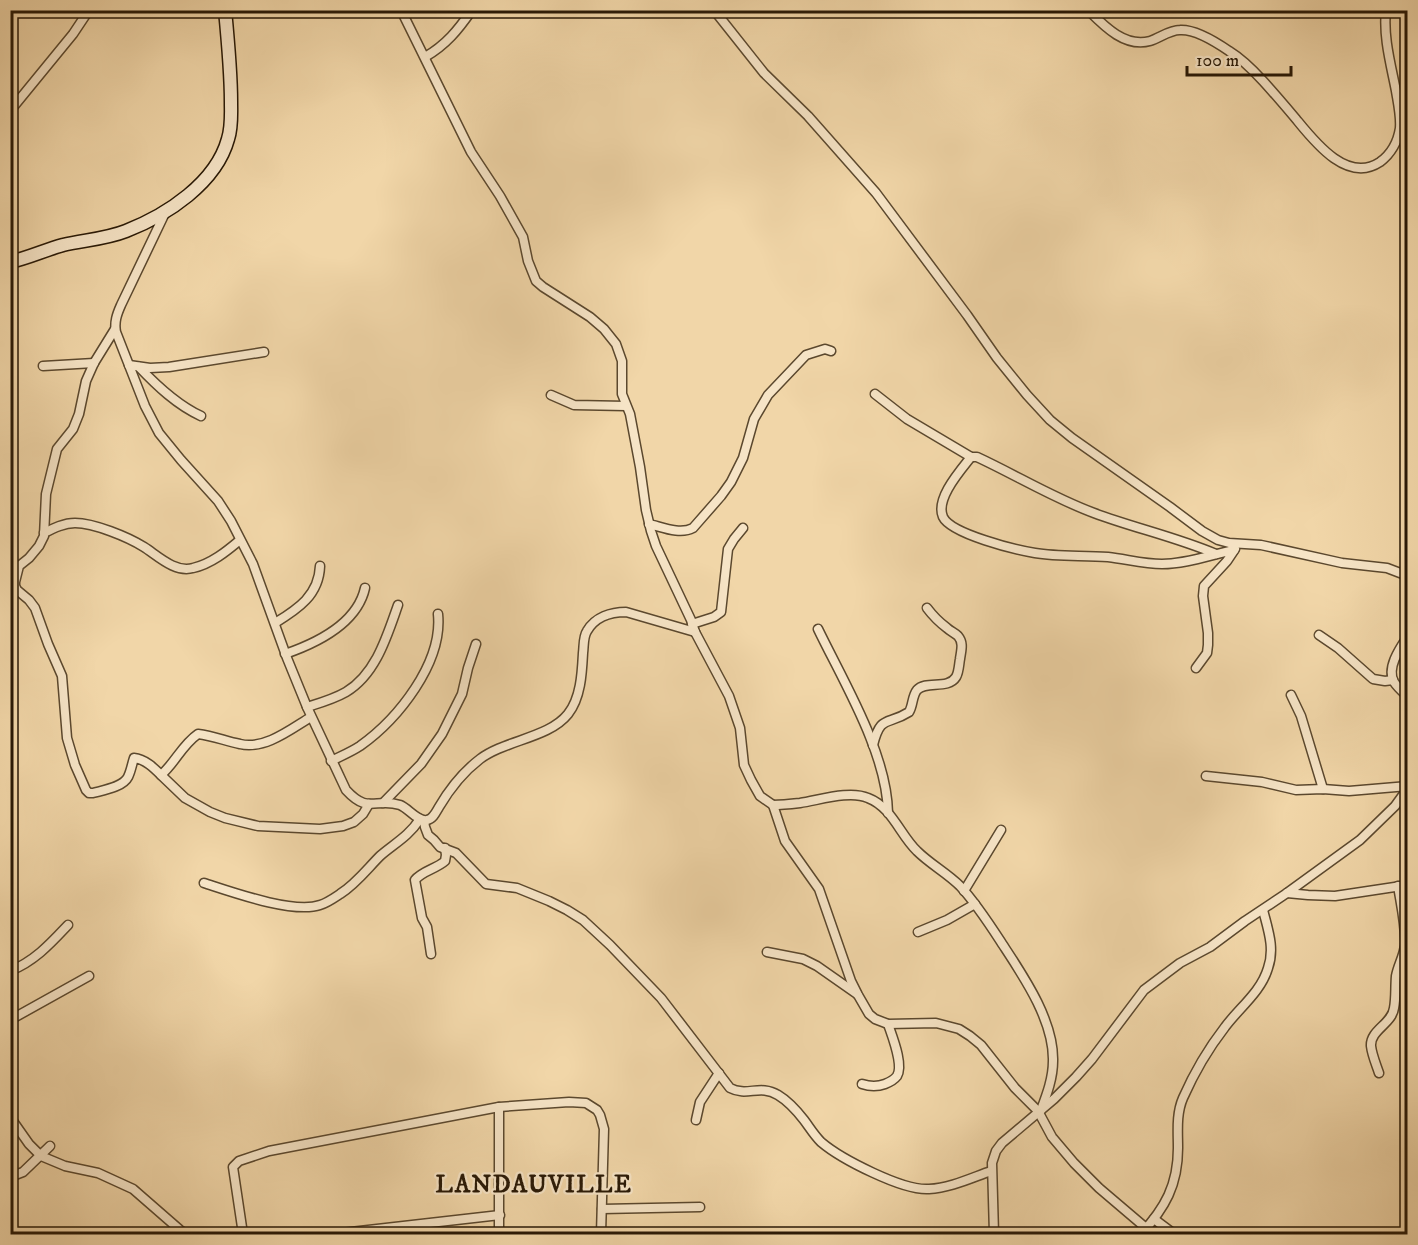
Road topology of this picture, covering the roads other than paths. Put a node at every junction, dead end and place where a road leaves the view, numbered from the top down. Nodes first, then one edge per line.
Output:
1 (89, 10) edge
2 (225, 10) edge
3 (401, 10) edge
4 (472, 10) edge
5 (714, 10) edge
6 (1088, 10) edge
7 (1386, 10) edge
8 (425, 57) junction
9 (10, 111) edge
10 (166, 210) junction
11 (10, 262) edge
12 (115, 329) junction
13 (831, 351) dead end
14 (264, 352) dead end
15 (94, 363) junction
16 (43, 366) dead end
17 (134, 366) junction
18 (875, 394) dead end
19 (551, 395) dead end
20 (626, 406) junction
21 (201, 416) dead end
22 (971, 457) junction
23 (649, 524) junction
24 (743, 528) dead end
25 (44, 532) junction
26 (240, 540) junction
27 (1237, 547) junction
28 (1216, 554) junction
29 (320, 566) dead end
30 (1407, 576) edge
31 (365, 588) dead end
32 (13, 589) edge
33 (398, 605) dead end
34 (927, 608) dead end
35 (438, 614) dead end
36 (275, 623) junction
37 (694, 628) junction
38 (818, 629) dead end
39 (1319, 635) dead end
40 (1407, 636) edge
41 (476, 644) dead end
42 (285, 654) junction
43 (1196, 668) dead end
44 (1393, 680) junction
45 (1291, 695) dead end
46 (1407, 697) edge
47 (307, 707) junction
48 (311, 717) junction
49 (873, 745) junction
50 (332, 761) junction
51 (161, 775) junction
52 (1206, 776) dead end
53 (1407, 787) edge
54 (1323, 789) junction
55 (383, 803) junction
56 (369, 804) junction
57 (773, 805) junction
58 (888, 813) junction
59 (422, 820) junction
60 (1001, 830) dead end
61 (445, 848) junction
62 (204, 883) dead end
63 (1403, 885) edge
64 (964, 891) junction
65 (1287, 893) junction
66 (975, 904) junction
67 (1263, 910) junction
68 (68, 925) dead end
69 (918, 932) dead end
70 (767, 952) dead end
71 (431, 954) dead end
72 (10, 971) edge
73 (88, 976) dead end
74 (857, 994) junction
75 (10, 1020) edge
76 (888, 1024) junction
77 (1379, 1072) dead end
78 (719, 1073) junction
79 (862, 1084) dead end
80 (499, 1107) junction
81 (1040, 1111) junction
82 (10, 1118) edge
83 (696, 1120) dead end
84 (50, 1146) dead end
85 (40, 1156) junction
86 (991, 1171) junction
87 (10, 1177) edge
88 (700, 1207) dead end
89 (602, 1209) junction
90 (500, 1215) junction
91 (1154, 1219) junction
92 (1144, 1231) edge
93 (186, 1234) edge
94 (243, 1234) edge
95 (333, 1234) edge
96 (499, 1234) edge
97 (601, 1234) edge
98 (993, 1234) edge
99 (1174, 1234) edge

1 - 9 street
2 - 10 street
3 - 8 street
4 - 8 street
5 - 27 street
6 - 7 street
8 - 20 street
10 - 11 street
10 - 12 street
12 - 15 street
12 - 17 street
13 - 23 street
14 - 17 street
15 - 16 street
15 - 25 street
17 - 21 street
17 - 26 street
18 - 22 street
19 - 20 street
20 - 23 street
22 - 28 street
22 - 28 street
23 - 37 street
24 - 37 street
25 - 26 street
25 - 32 street
26 - 36 street
27 - 28 street
27 - 30 street
27 - 43 street
29 - 36 street
31 - 42 street
32 - 51 street
33 - 47 street
34 - 49 street
35 - 50 street
36 - 42 street
37 - 57 street
37 - 59 street
38 - 49 street
39 - 44 street
40 - 44 street
41 - 55 street
42 - 47 street
44 - 46 street
45 - 54 street
47 - 48 street
48 - 50 street
48 - 51 street
49 - 58 street
50 - 56 street
51 - 56 street
52 - 54 street
53 - 54 street
53 - 65 street
55 - 56 street
55 - 59 street
57 - 58 street
57 - 74 street
58 - 64 street
59 - 61 street
59 - 62 street
60 - 64 street
61 - 71 street
61 - 78 street
63 - 65 street
63 - 77 street
64 - 66 street
65 - 67 street
66 - 69 street
66 - 81 street
67 - 81 street
67 - 91 street
68 - 72 street
70 - 74 street
73 - 75 street
74 - 76 street
76 - 79 street
76 - 81 street
78 - 83 street
78 - 86 street
80 - 89 street
80 - 90 street
80 - 94 street
81 - 86 street
81 - 92 street
82 - 85 street
84 - 85 street
85 - 87 street
85 - 93 street
86 - 98 street
88 - 89 street
89 - 97 street
90 - 95 street
90 - 96 street
91 - 92 street
91 - 99 street

